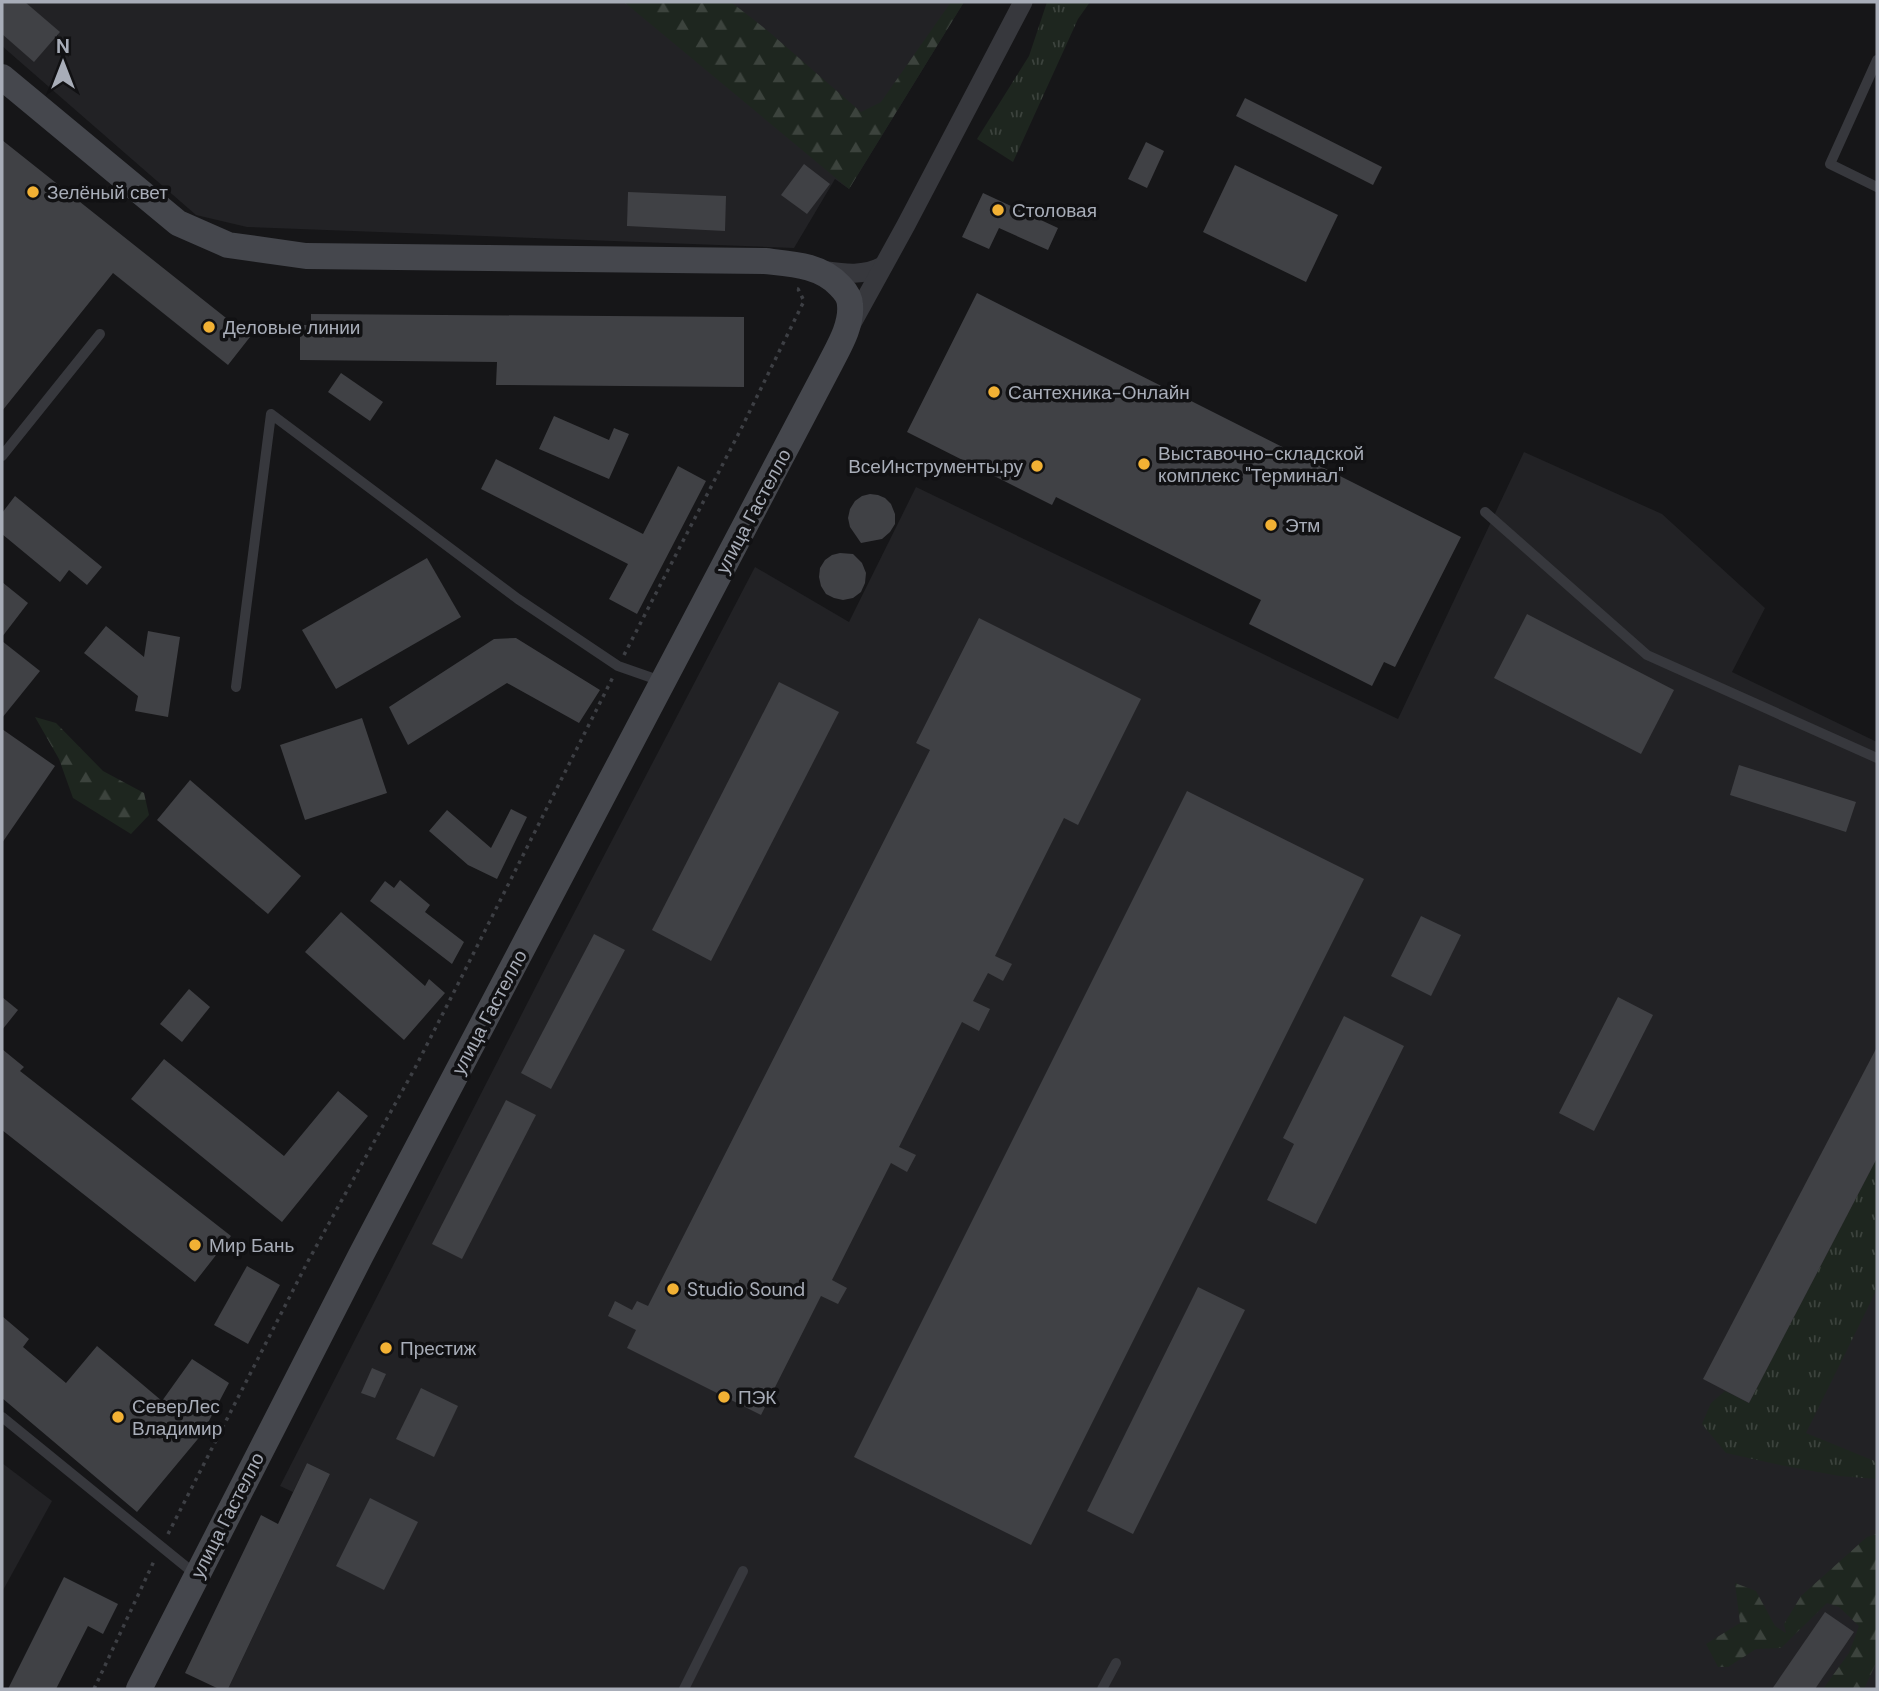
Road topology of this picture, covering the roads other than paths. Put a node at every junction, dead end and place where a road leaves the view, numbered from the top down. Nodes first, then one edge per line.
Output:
1 (1023, 2) edge
2 (1877, 60) edge
3 (2, 77) edge
4 (1877, 187) edge
5 (883, 266) junction
6 (815, 269) junction
7 (100, 334) dead end
8 (844, 337) junction
9 (2, 456) edge
10 (1485, 512) dead end
11 (663, 682) junction
12 (236, 687) dead end
13 (1877, 758) edge
14 (2, 1417) edge
15 (743, 1571) dead end
16 (196, 1575) junction
17 (1116, 1663) dead end
18 (139, 1689) edge
19 (684, 1689) edge
20 (1102, 1689) edge

1 - 5 street, улица Гастелло
2 - 4 lane
3 - 6 main road
5 - 6 street
5 - 8 street, улица Гастелло
6 - 8 main road, улица Гастелло
7 - 9 lane
8 - 11 main road, улица Гастелло
10 - 13 lane
11 - 12 lane
11 - 16 main road, улица Гастелло
14 - 16 lane
15 - 19 lane
16 - 18 main road, улица Гастелло
17 - 20 lane

